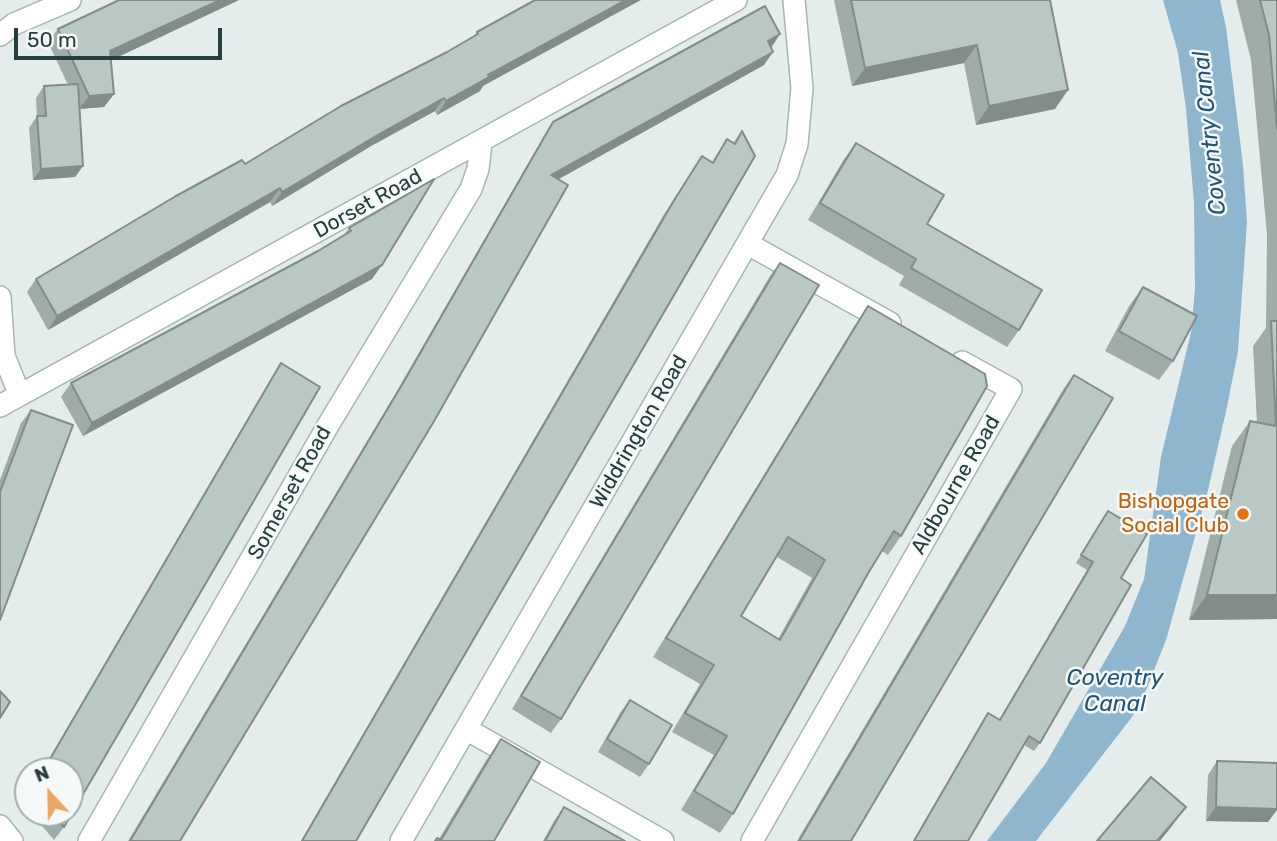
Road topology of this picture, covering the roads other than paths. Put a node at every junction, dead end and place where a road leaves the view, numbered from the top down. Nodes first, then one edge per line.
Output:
1 (70, 0) edge
2 (736, 0) edge
3 (794, 0) edge
4 (0, 35) edge
5 (481, 143) junction
6 (748, 244) junction
7 (0, 297) edge
8 (904, 330) edge
9 (940, 350) edge
10 (19, 393) junction
11 (0, 406) edge
12 (466, 729) junction
13 (0, 826) edge
14 (12, 841) edge
15 (89, 841) edge
16 (401, 841) edge
17 (663, 841) edge
18 (752, 841) edge

1 - 4 street
2 - 5 street, Dorset Road
3 - 6 street, Widdrington Road
5 - 10 street, Dorset Road
5 - 15 street, Somerset Road
6 - 8 street
6 - 12 street, Widdrington Road
7 - 10 street
9 - 18 street, Aldbourne Road
10 - 11 street, Dorset Road
12 - 16 street, Widdrington Road
12 - 17 street
13 - 14 street

